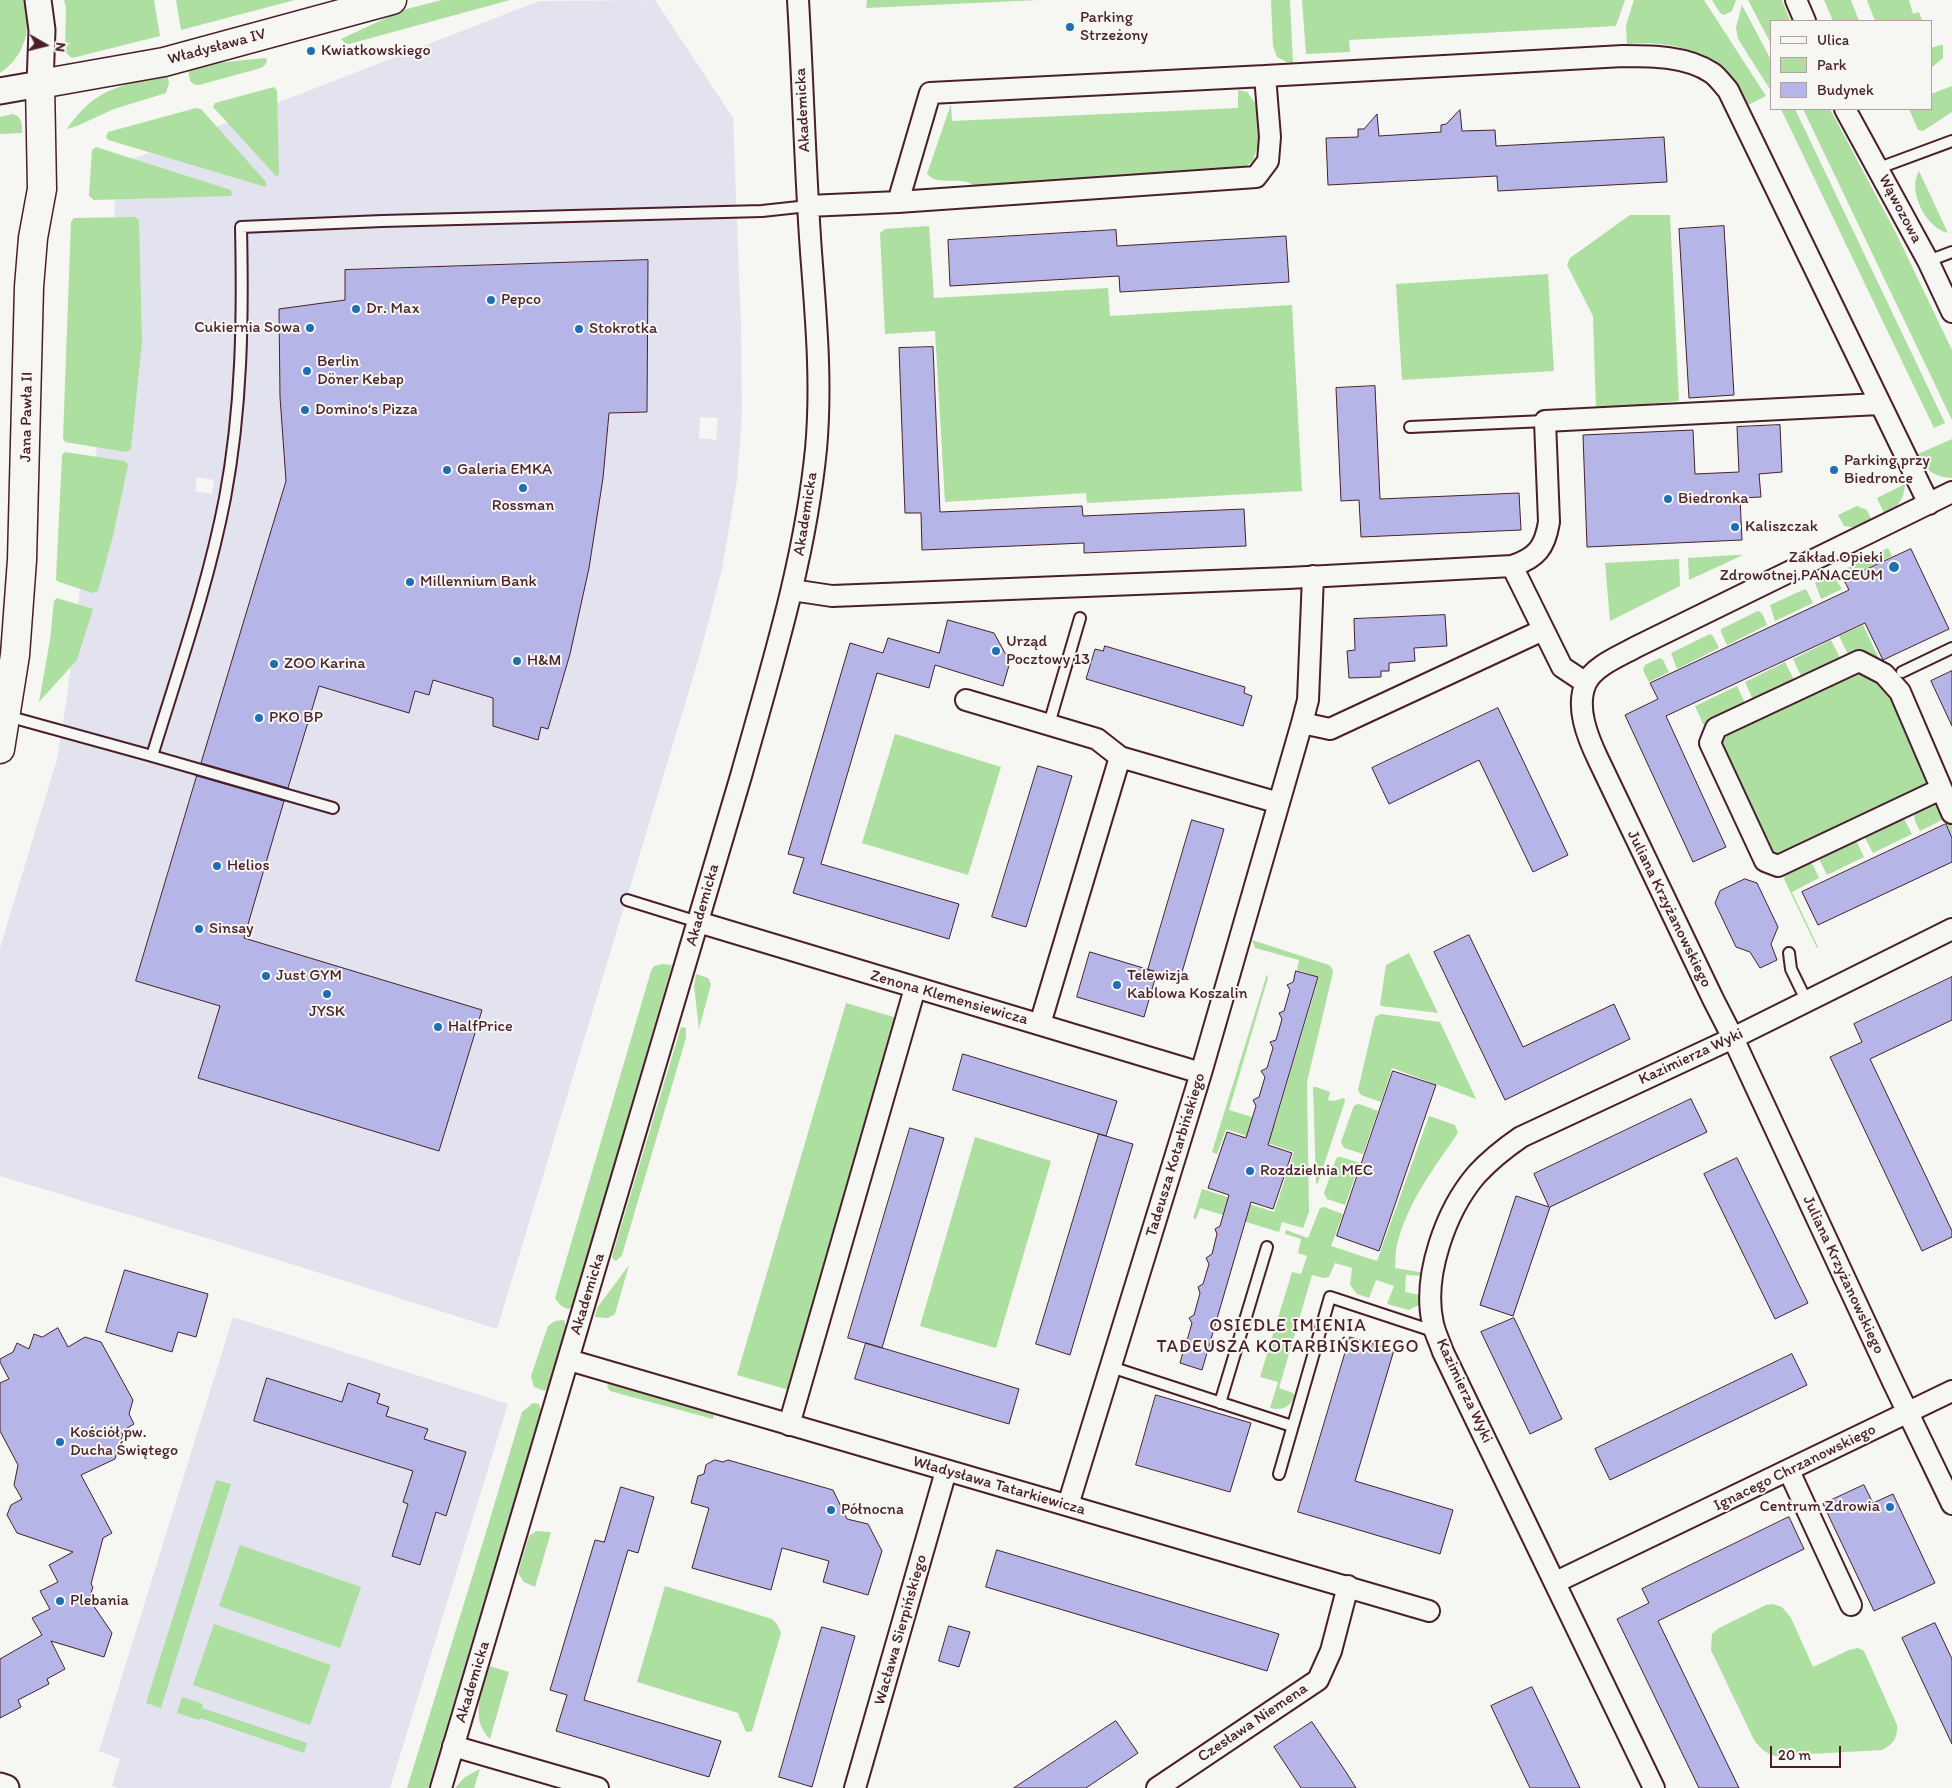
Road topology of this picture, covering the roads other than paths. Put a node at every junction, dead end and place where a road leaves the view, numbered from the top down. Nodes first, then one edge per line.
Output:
1 (38, 0) edge
2 (392, 0) edge
3 (798, 0) edge
4 (1796, 0) edge
5 (1805, 20) edge
6 (1264, 76) junction
7 (40, 84) junction
8 (0, 91) edge
9 (1846, 110) edge
10 (1952, 142) edge
11 (1878, 168) junction
12 (898, 202) junction
13 (808, 206) junction
14 (1952, 252) edge
15 (1928, 261) junction
16 (1952, 312) edge
17 (1879, 404) junction
18 (1546, 421) junction
19 (1410, 427) dead end
20 (1952, 492) edge
21 (1928, 504) junction
22 (1512, 566) junction
23 (1313, 576) junction
24 (792, 590) junction
25 (1080, 618) dead end
26 (1543, 630) junction
27 (1952, 648) edge
28 (1902, 672) dead end
29 (1586, 683) junction
30 (966, 700) dead end
31 (6, 716) junction
32 (1302, 723) junction
33 (1049, 724) junction
34 (0, 749) edge
35 (152, 756) junction
36 (1120, 757) junction
37 (1941, 789) junction
38 (1279, 803) junction
39 (333, 808) dead end
40 (1952, 813) edge
41 (627, 900) dead end
42 (698, 922) junction
43 (1952, 930) edge
44 (1789, 952) dead end
45 (916, 988) junction
46 (1806, 1002) junction
47 (1040, 1024) junction
48 (1733, 1038) junction
49 (1201, 1073) junction
50 (1267, 1247) dead end
51 (1436, 1332) junction
52 (568, 1360) junction
53 (1111, 1367) junction
54 (1952, 1391) edge
55 (1220, 1403) junction
56 (1907, 1412) junction
57 (789, 1425) junction
58 (1292, 1426) junction
59 (1789, 1470) junction
60 (946, 1471) junction
61 (1278, 1474) dead end
62 (1952, 1504) edge
63 (1068, 1505) junction
64 (1556, 1582) junction
65 (1348, 1586) junction
66 (1851, 1605) dead end
67 (1429, 1611) dead end
68 (453, 1746) junction
69 (0, 1786) edge
70 (6, 1788) edge
71 (441, 1788) edge
72 (598, 1788) edge
73 (855, 1788) edge
74 (1156, 1788) edge
75 (1654, 1788) edge

1 - 7 street
2 - 7 main road, Władysława IV
3 - 13 street, Akademicka
4 - 5 street
6 - 12 street
6 - 12 street
6 - 17 street
7 - 8 street
7 - 31 main road, Jana Pawła II
9 - 11 street, Wąwozowa
10 - 11 lane
11 - 15 street, Wąwozowa
12 - 13 street
13 - 24 street, Akademicka
13 - 35 lane
14 - 15 lane
15 - 16 street, Wąwozowa
17 - 18 street
17 - 21 street
18 - 19 lane
18 - 22 street
20 - 21 street
21 - 29 street
22 - 23 street
22 - 26 street
23 - 24 street
23 - 32 street, Tadeusza Kotarbińskiego
24 - 42 street, Akademicka
25 - 33 lane
26 - 29 street
26 - 32 street
27 - 28 lane
29 - 48 street, Juliana Krzyżanowskiego
30 - 33 street
31 - 34 main road, Jana Pawła II
31 - 35 lane
32 - 38 street, Tadeusza Kotarbińskiego
33 - 36 street
35 - 39 lane
36 - 38 street
36 - 47 street
37 - 37 street
37 - 40 street
38 - 49 street, Tadeusza Kotarbińskiego
41 - 42 lane
42 - 45 street, Zenona Klemensiewicza
42 - 52 street, Akademicka
43 - 46 street, Kazimierza Wyki
44 - 46 lane
45 - 47 street, Zenona Klemensiewicza
45 - 57 street
46 - 48 street, Kazimierza Wyki
47 - 49 street, Zenona Klemensiewicza
48 - 51 street, Kazimierza Wyki
48 - 56 street, Juliana Krzyżanowskiego
49 - 53 street, Tadeusza Kotarbińskiego
50 - 55 lane
51 - 58 lane
51 - 64 street, Kazimierza Wyki
52 - 57 street, Władysława Tatarkiewicza
52 - 68 street, Akademicka
53 - 55 lane
53 - 63 street, Tadeusza Kotarbińskiego
54 - 56 street, Ignacego Chrzanowskiego
55 - 58 lane
56 - 59 street, Ignacego Chrzanowskiego
56 - 62 street, Juliana Krzyżanowskiego
57 - 60 street, Władysława Tatarkiewicza
58 - 61 lane
59 - 64 street, Ignacego Chrzanowskiego
59 - 66 street
60 - 63 street, Władysława Tatarkiewicza
60 - 73 street, Wacława Sierpińskiego
63 - 65 street, Władysława Tatarkiewicza
64 - 75 street, Kazimierza Wyki
65 - 67 street, Władysława Tatarkiewicza
65 - 74 street, Czesława Niemena
68 - 71 street, Akademicka
68 - 72 street
69 - 70 street

